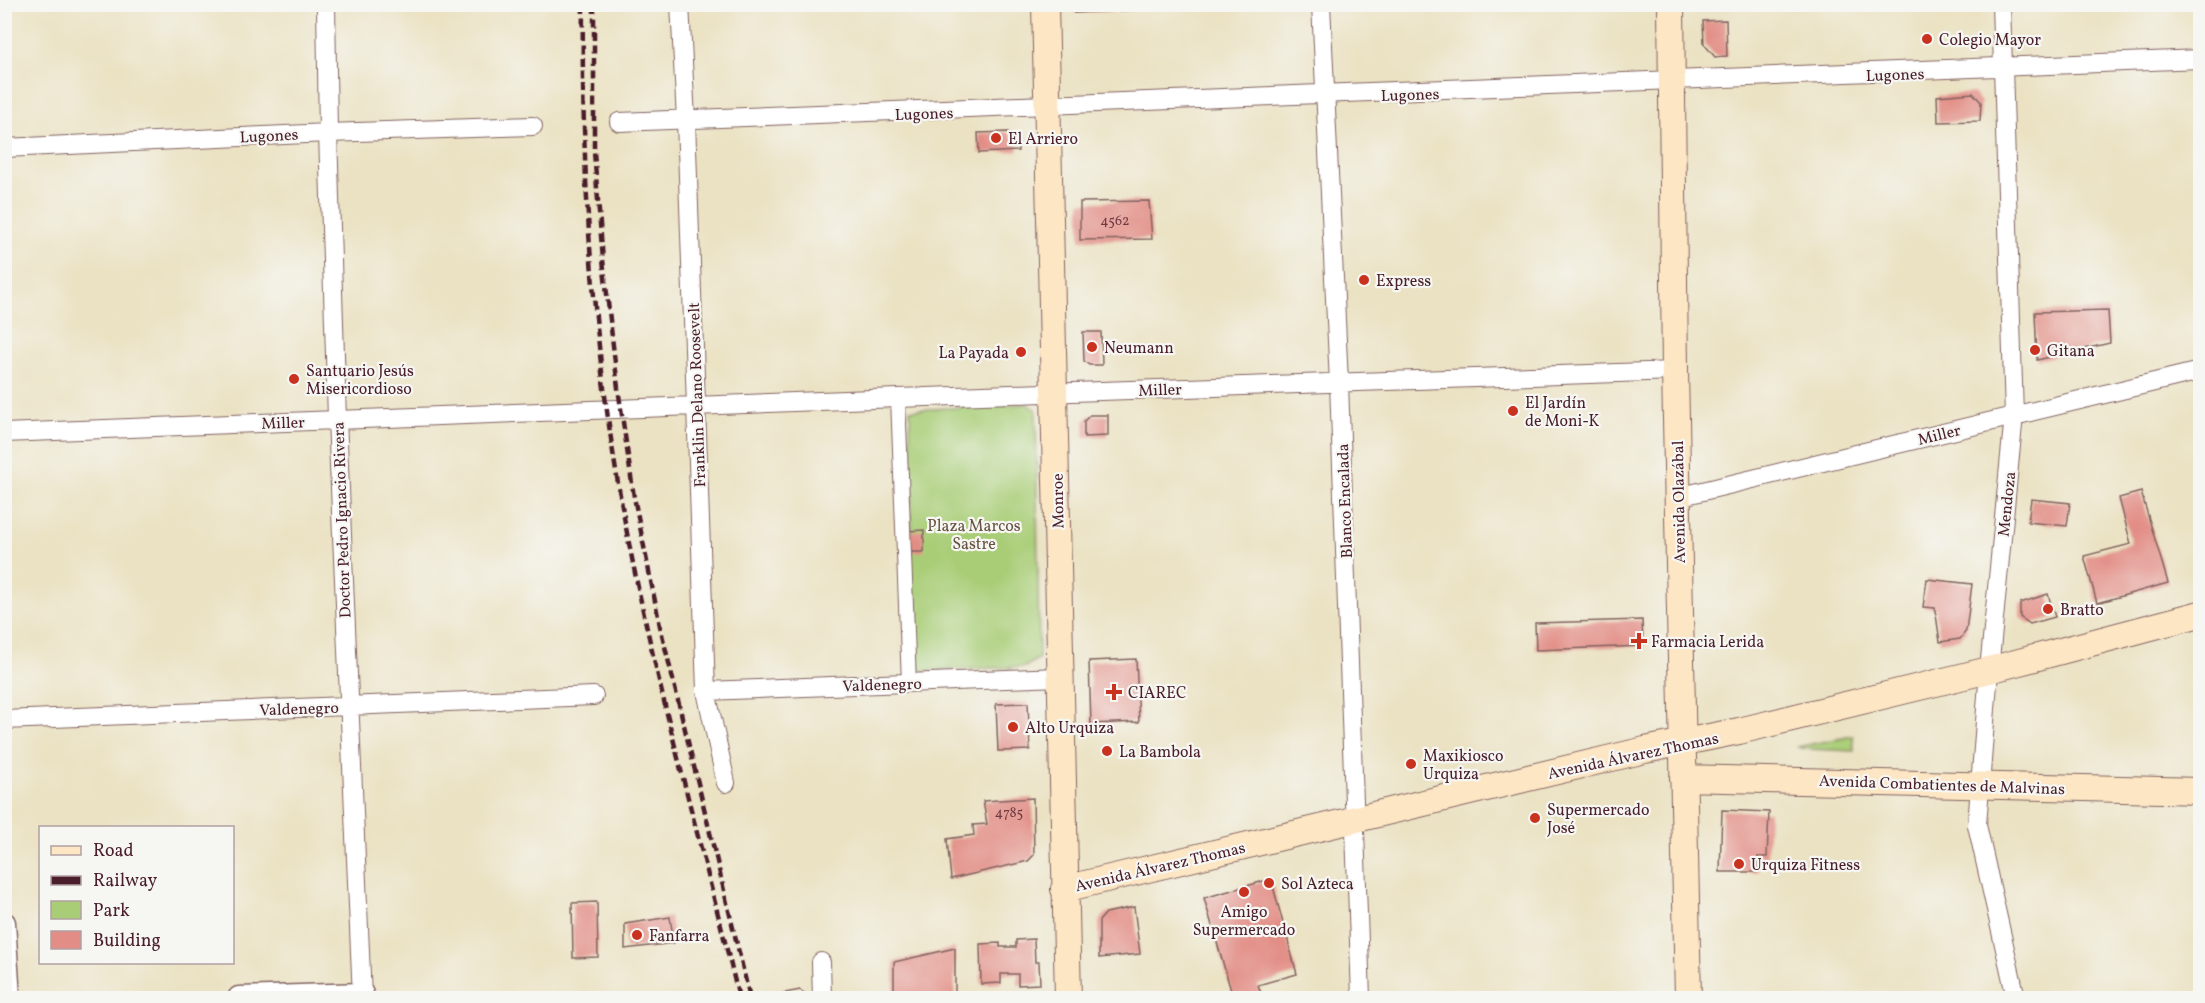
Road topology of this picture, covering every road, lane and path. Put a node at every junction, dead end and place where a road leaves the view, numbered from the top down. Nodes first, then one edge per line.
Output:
1 (326, 4) edge
2 (680, 4) edge
3 (1045, 4) edge
4 (1321, 4) edge
5 (1671, 4) edge
6 (2001, 4) edge
7 (2200, 59) edge
8 (2002, 69) junction
9 (1672, 83) junction
10 (1325, 97) junction
11 (1049, 109) junction
12 (686, 120) junction
13 (619, 122) dead end
14 (533, 126) dead end
15 (328, 133) junction
16 (4, 148) edge
17 (1675, 371) junction
18 (2200, 371) edge
19 (1339, 383) junction
20 (1055, 392) junction
21 (898, 398) junction
22 (696, 406) junction
23 (2014, 415) junction
24 (337, 419) junction
25 (4, 433) edge
26 (1678, 497) junction
27 (2200, 614) edge
28 (1989, 670) junction
29 (1059, 677) junction
30 (909, 683) junction
31 (706, 691) junction
32 (594, 696) dead end
33 (349, 706) junction
34 (4, 720) edge
35 (1683, 742) junction
36 (1683, 778) junction
37 (726, 783) dead end
38 (1979, 786) junction
39 (2200, 791) edge
40 (1355, 820) junction
41 (1064, 889) junction
42 (4, 923) edge
43 (821, 962) dead end
44 (362, 996) edge
45 (9, 999) edge
46 (239, 999) edge
47 (822, 999) edge
48 (1068, 999) edge
49 (1361, 999) edge
50 (1688, 999) edge
51 (2016, 999) edge

1 - 15 street, Doctor Pedro Ignacio Rivera
2 - 12 street, Franklin Delano Roosevelt
3 - 11 main road, Monroe
4 - 10 street, Blanco Encalada
5 - 9 main road, Avenida Olazábal
6 - 8 street, Mendoza
7 - 8 street, Lugones
8 - 9 street, Lugones
8 - 23 street, Mendoza
9 - 10 street, Lugones
9 - 17 main road, Avenida Olazábal
10 - 11 street, Lugones
10 - 19 street, Blanco Encalada
11 - 12 street, Lugones
11 - 20 main road, Monroe
12 - 13 street, Lugones
12 - 22 street, Franklin Delano Roosevelt
14 - 15 street, Lugones
15 - 16 street, Lugones
15 - 24 street, Doctor Pedro Ignacio Rivera
17 - 19 street, Miller
17 - 26 main road, Avenida Olazábal
18 - 23 street, Miller
19 - 20 street, Miller
19 - 40 street, Blanco Encalada
20 - 21 street, Miller
20 - 29 main road, Monroe
21 - 22 street, Miller
21 - 30 street
22 - 24 street, Miller
22 - 31 street, Franklin Delano Roosevelt
23 - 26 street, Miller
23 - 28 street, Mendoza
24 - 25 street, Miller
24 - 33 street, Doctor Pedro Ignacio Rivera
26 - 35 main road, Avenida Olazábal
27 - 28 main road, Avenida Álvarez Thomas
28 - 35 main road, Avenida Álvarez Thomas
28 - 38 street, Mendoza
29 - 30 street, Valdenegro
29 - 41 main road, Monroe
30 - 31 street, Valdenegro
31 - 37 street, Franklin Delano Roosevelt
32 - 33 street, Valdenegro
33 - 34 street, Valdenegro
33 - 44 street, Doctor Pedro Ignacio Rivera
35 - 36 main road, Avenida Olazábal
35 - 40 main road, Avenida Álvarez Thomas
36 - 38 main road, Avenida Combatientes de Malvinas
36 - 50 main road, Avenida Olazábal
38 - 39 main road, Avenida Combatientes de Malvinas
38 - 51 street, Mendoza
40 - 41 main road, Avenida Álvarez Thomas
40 - 49 street, Blanco Encalada
41 - 48 main road, Monroe
42 - 45 street
43 - 47 street
44 - 46 street

